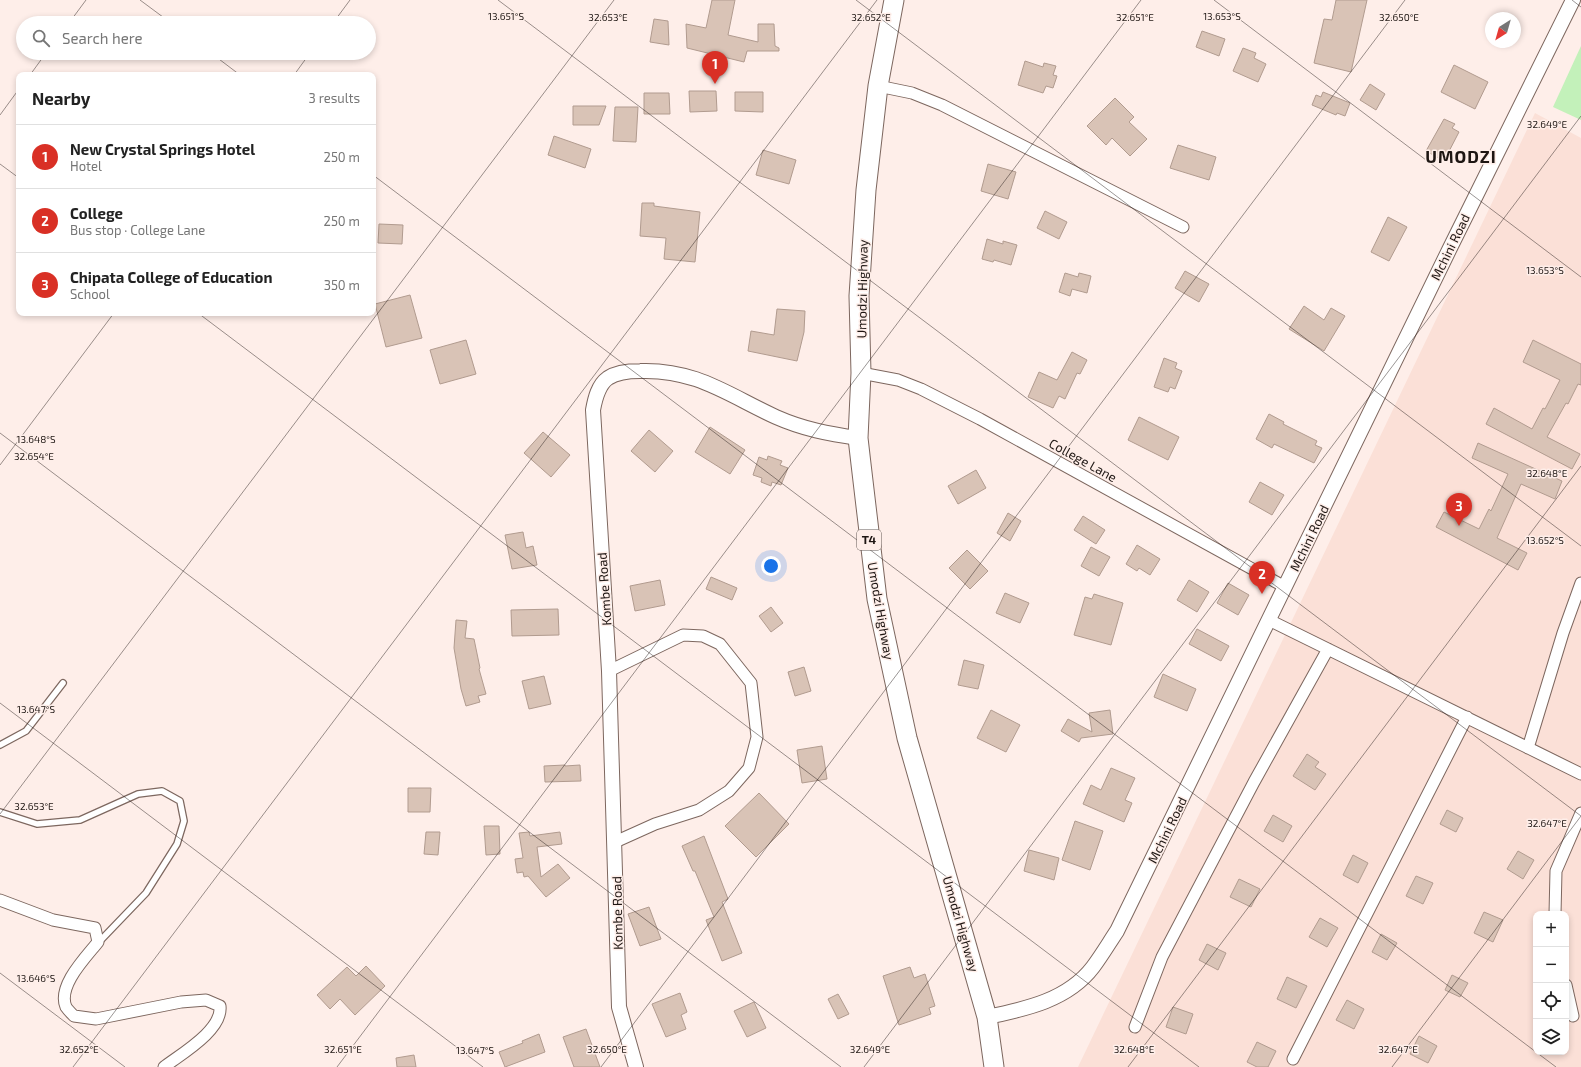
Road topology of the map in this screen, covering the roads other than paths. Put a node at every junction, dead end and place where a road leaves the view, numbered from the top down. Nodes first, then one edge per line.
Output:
1 (894, 0) edge
2 (1573, 0) edge
3 (878, 86) junction
4 (1183, 227) dead end
5 (861, 373) junction
6 (858, 438) junction
7 (1581, 583) edge
8 (1285, 587) junction
9 (1270, 620) junction
10 (1328, 649) junction
11 (610, 671) junction
12 (64, 683) dead end
13 (1467, 717) junction
14 (0, 745) edge
15 (1528, 748) junction
16 (1581, 774) edge
17 (0, 812) edge
18 (1581, 813) edge
19 (615, 842) junction
20 (0, 900) edge
21 (1555, 911) edge
22 (98, 942) junction
23 (1569, 1000) edge
24 (1572, 1016) dead end
25 (987, 1017) junction
26 (1135, 1027) dead end
27 (1293, 1059) dead end
28 (164, 1067) edge
29 (636, 1067) edge
30 (994, 1067) edge

1 - 3 highway, Umodzi Highway / T4
2 - 8 street, Mchini Road
3 - 4 street
3 - 5 highway, Umodzi Highway / T4
5 - 6 highway, Umodzi Highway / T4
5 - 8 street, College Lane
6 - 11 street, Kombe Road
6 - 25 highway, Umodzi Highway / T4
7 - 15 street
8 - 9 street, Mchini Road
9 - 10 street
9 - 25 street, Mchini Road
10 - 13 street
10 - 26 street
11 - 19 street, Kombe Road
11 - 19 street
12 - 14 lane
13 - 15 street
13 - 27 street
15 - 16 street
17 - 22 lane
18 - 21 street
19 - 29 street, Kombe Road
20 - 22 street
22 - 28 street
23 - 24 street
25 - 30 highway, Umodzi Highway / T4

